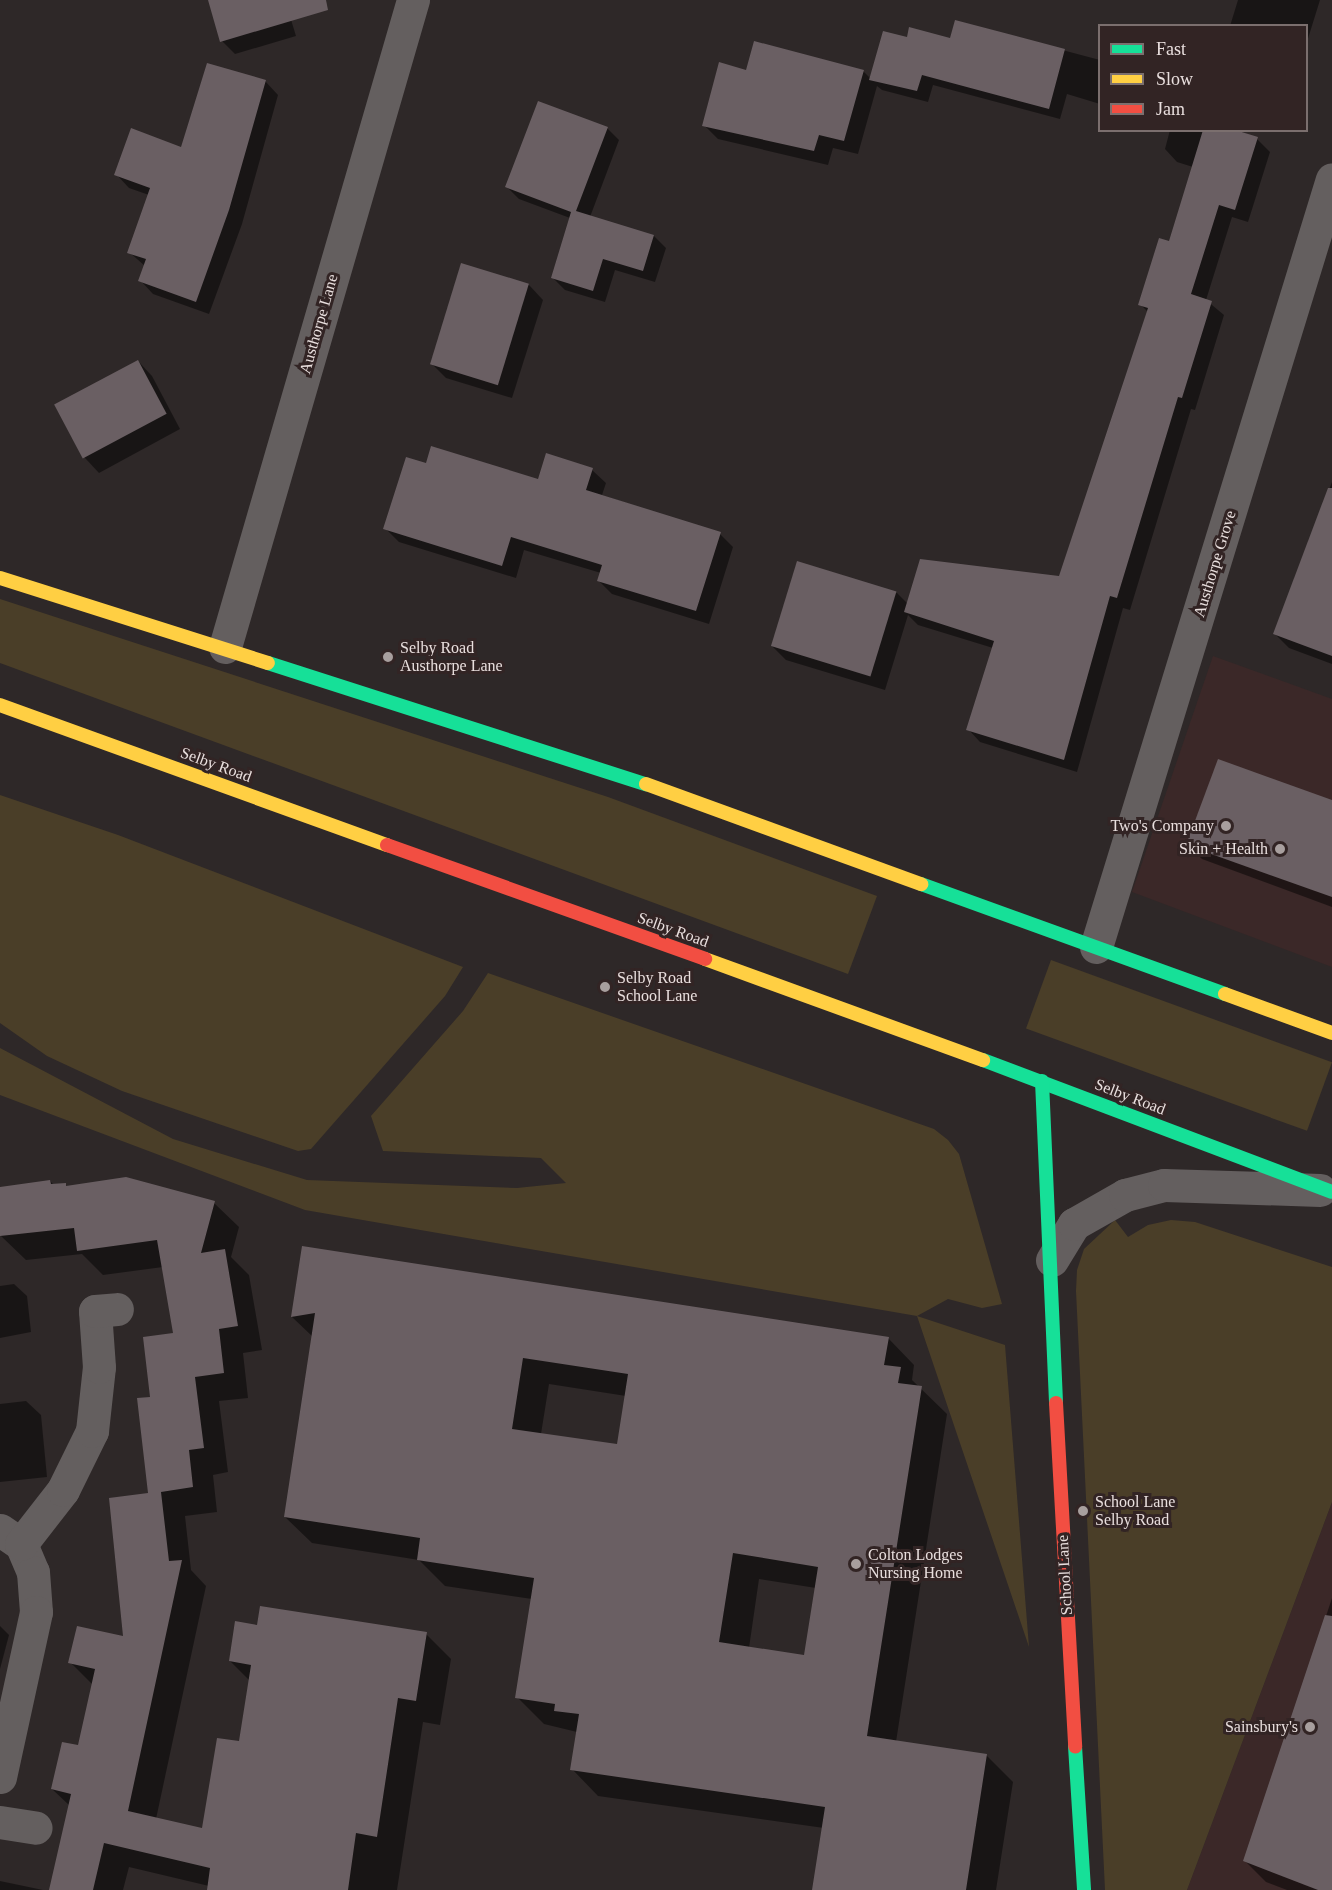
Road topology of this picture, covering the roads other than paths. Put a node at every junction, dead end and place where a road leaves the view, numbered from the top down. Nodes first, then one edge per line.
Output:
1 (413, 0) edge
2 (1332, 179) edge
3 (0, 578) edge
4 (225, 647) junction
5 (0, 705) edge
6 (1096, 947) junction
7 (1332, 1033) edge
8 (1042, 1081) junction
9 (1328, 1191) edge
10 (1052, 1260) junction
11 (117, 1309) dead end
12 (11, 1537) edge
13 (0, 1777) edge
14 (0, 1822) edge
15 (36, 1828) dead end
16 (1084, 1890) edge

1 - 4 street, Austhorpe Lane
2 - 6 street, Austhorpe Grove
3 - 4 main road
4 - 6 main road
5 - 8 main road, Selby Road
6 - 7 main road
8 - 9 main road, Selby Road
8 - 10 main road, School Lane
9 - 10 street
10 - 16 main road, School Lane
11 - 12 street
12 - 13 street
14 - 15 street

